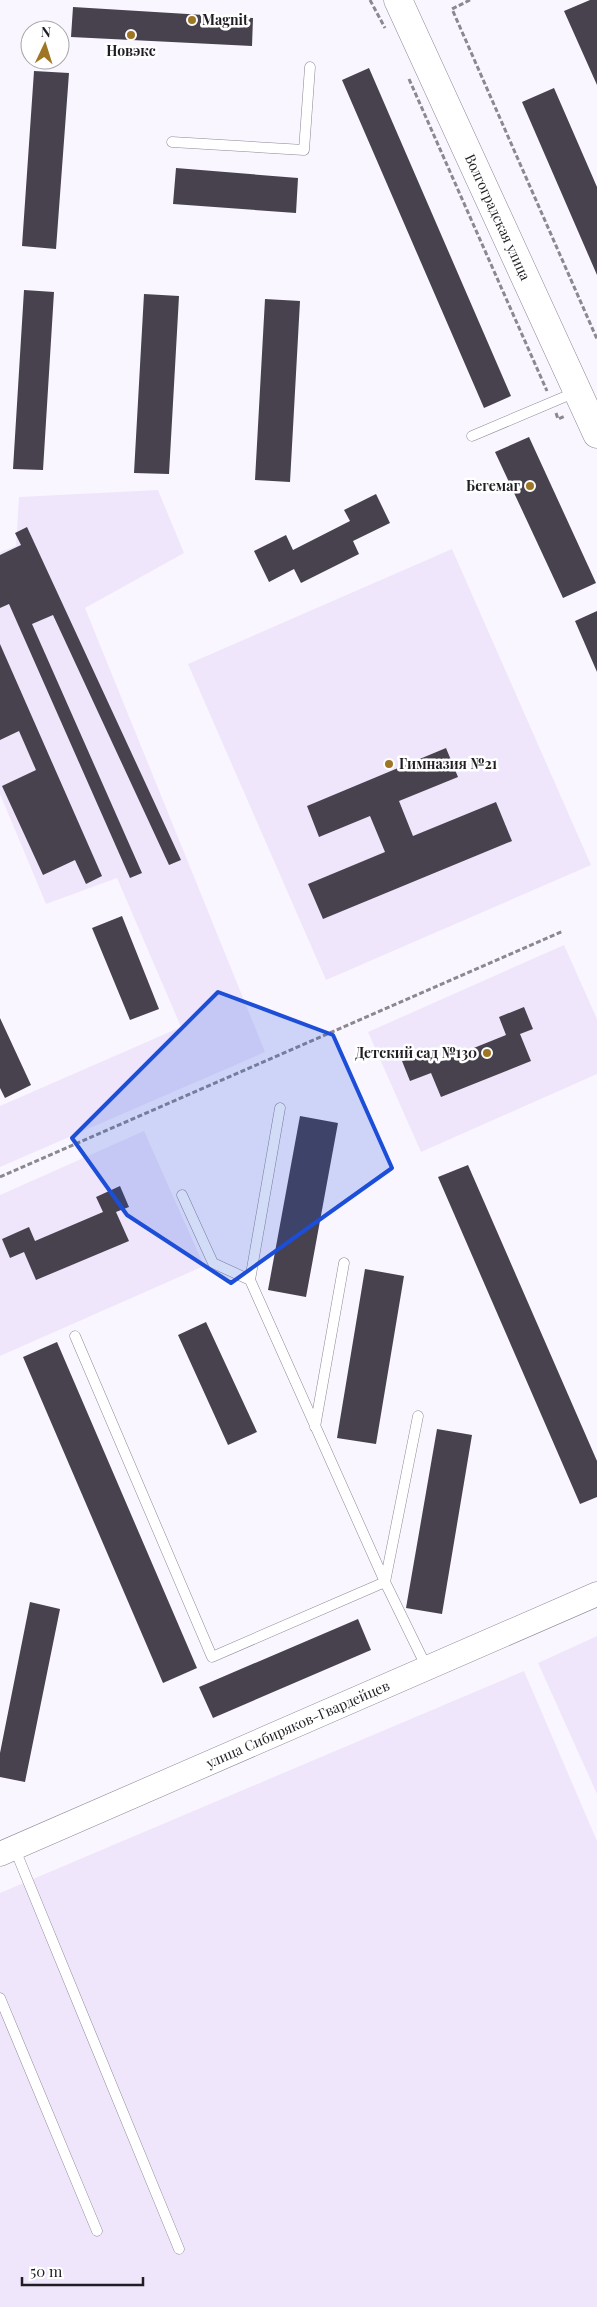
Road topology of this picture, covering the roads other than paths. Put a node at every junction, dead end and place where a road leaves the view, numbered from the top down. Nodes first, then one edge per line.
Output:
1 (398, 0) edge
2 (310, 67) dead end
3 (172, 142) dead end
4 (590, 418) edge
5 (472, 436) dead end
6 (280, 1108) dead end
7 (182, 1195) dead end
8 (344, 1263) dead end
9 (250, 1280) junction
10 (75, 1336) dead end
11 (418, 1416) dead end
12 (315, 1426) junction
13 (384, 1582) junction
14 (597, 1594) edge
15 (427, 1668) junction
16 (7, 1850) edge
17 (0, 1998) edge
18 (97, 2231) dead end
19 (179, 2248) dead end

1 - 4 main road, Волгоградская улица
2 - 3 lane
4 - 5 lane
6 - 9 lane
7 - 9 lane
8 - 12 lane
9 - 12 lane
10 - 13 lane
11 - 13 lane
12 - 13 lane
13 - 15 lane
14 - 15 street, улица Сибиряков-Гвардейцев
15 - 16 street, улица Сибиряков-Гвардейцев
16 - 19 lane
17 - 18 lane

